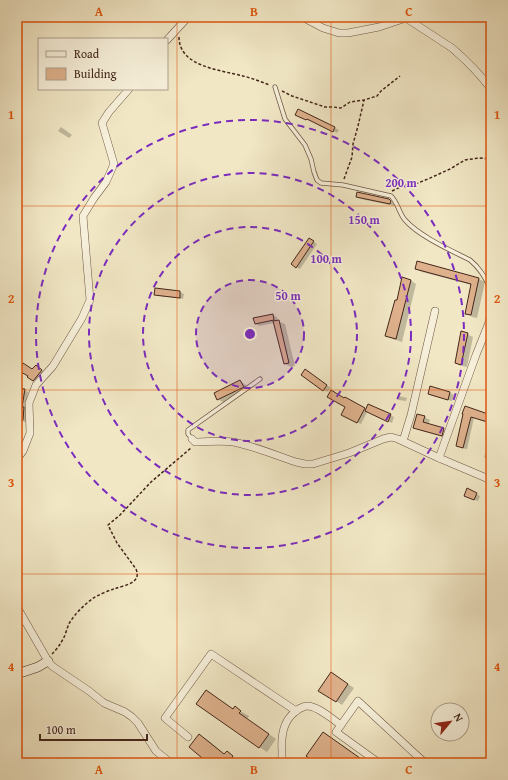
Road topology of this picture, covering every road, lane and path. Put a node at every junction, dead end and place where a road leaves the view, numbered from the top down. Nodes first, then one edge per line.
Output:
1 (188, 17) edge
2 (302, 17) edge
3 (407, 18) edge
4 (178, 36) dead end
5 (168, 39) edge
6 (400, 76) dead end
7 (274, 87) junction
8 (491, 89) edge
9 (128, 90) edge
10 (364, 100) junction
11 (491, 159) edge
12 (343, 185) junction
13 (384, 194) junction
14 (491, 290) edge
15 (434, 311) dead end
16 (491, 315) edge
17 (260, 379) dead end
18 (192, 439) joint
19 (201, 442) junction
20 (403, 442) junction
21 (439, 458) junction
22 (17, 459) edge
23 (491, 480) edge
24 (17, 607) edge
25 (48, 661) junction
26 (17, 674) edge
27 (296, 711) junction
28 (341, 725) junction
29 (188, 737) dead end
30 (172, 763) edge
31 (284, 763) edge
32 (379, 763) edge
33 (425, 763) edge

1 - 5 street
2 - 3 street
3 - 8 street
4 - 7 path
6 - 10 path
7 - 10 path
7 - 12 lane
9 - 22 street
10 - 12 path
11 - 13 path
12 - 13 lane
13 - 14 lane
15 - 20 street
16 - 21 street
17 - 18 lane
18 - 19 street
19 - 20 street
19 - 25 path
20 - 21 street
21 - 23 street
24 - 25 street
25 - 26 street
25 - 30 street
27 - 28 street
27 - 29 street
27 - 31 street
28 - 32 street
28 - 33 street

